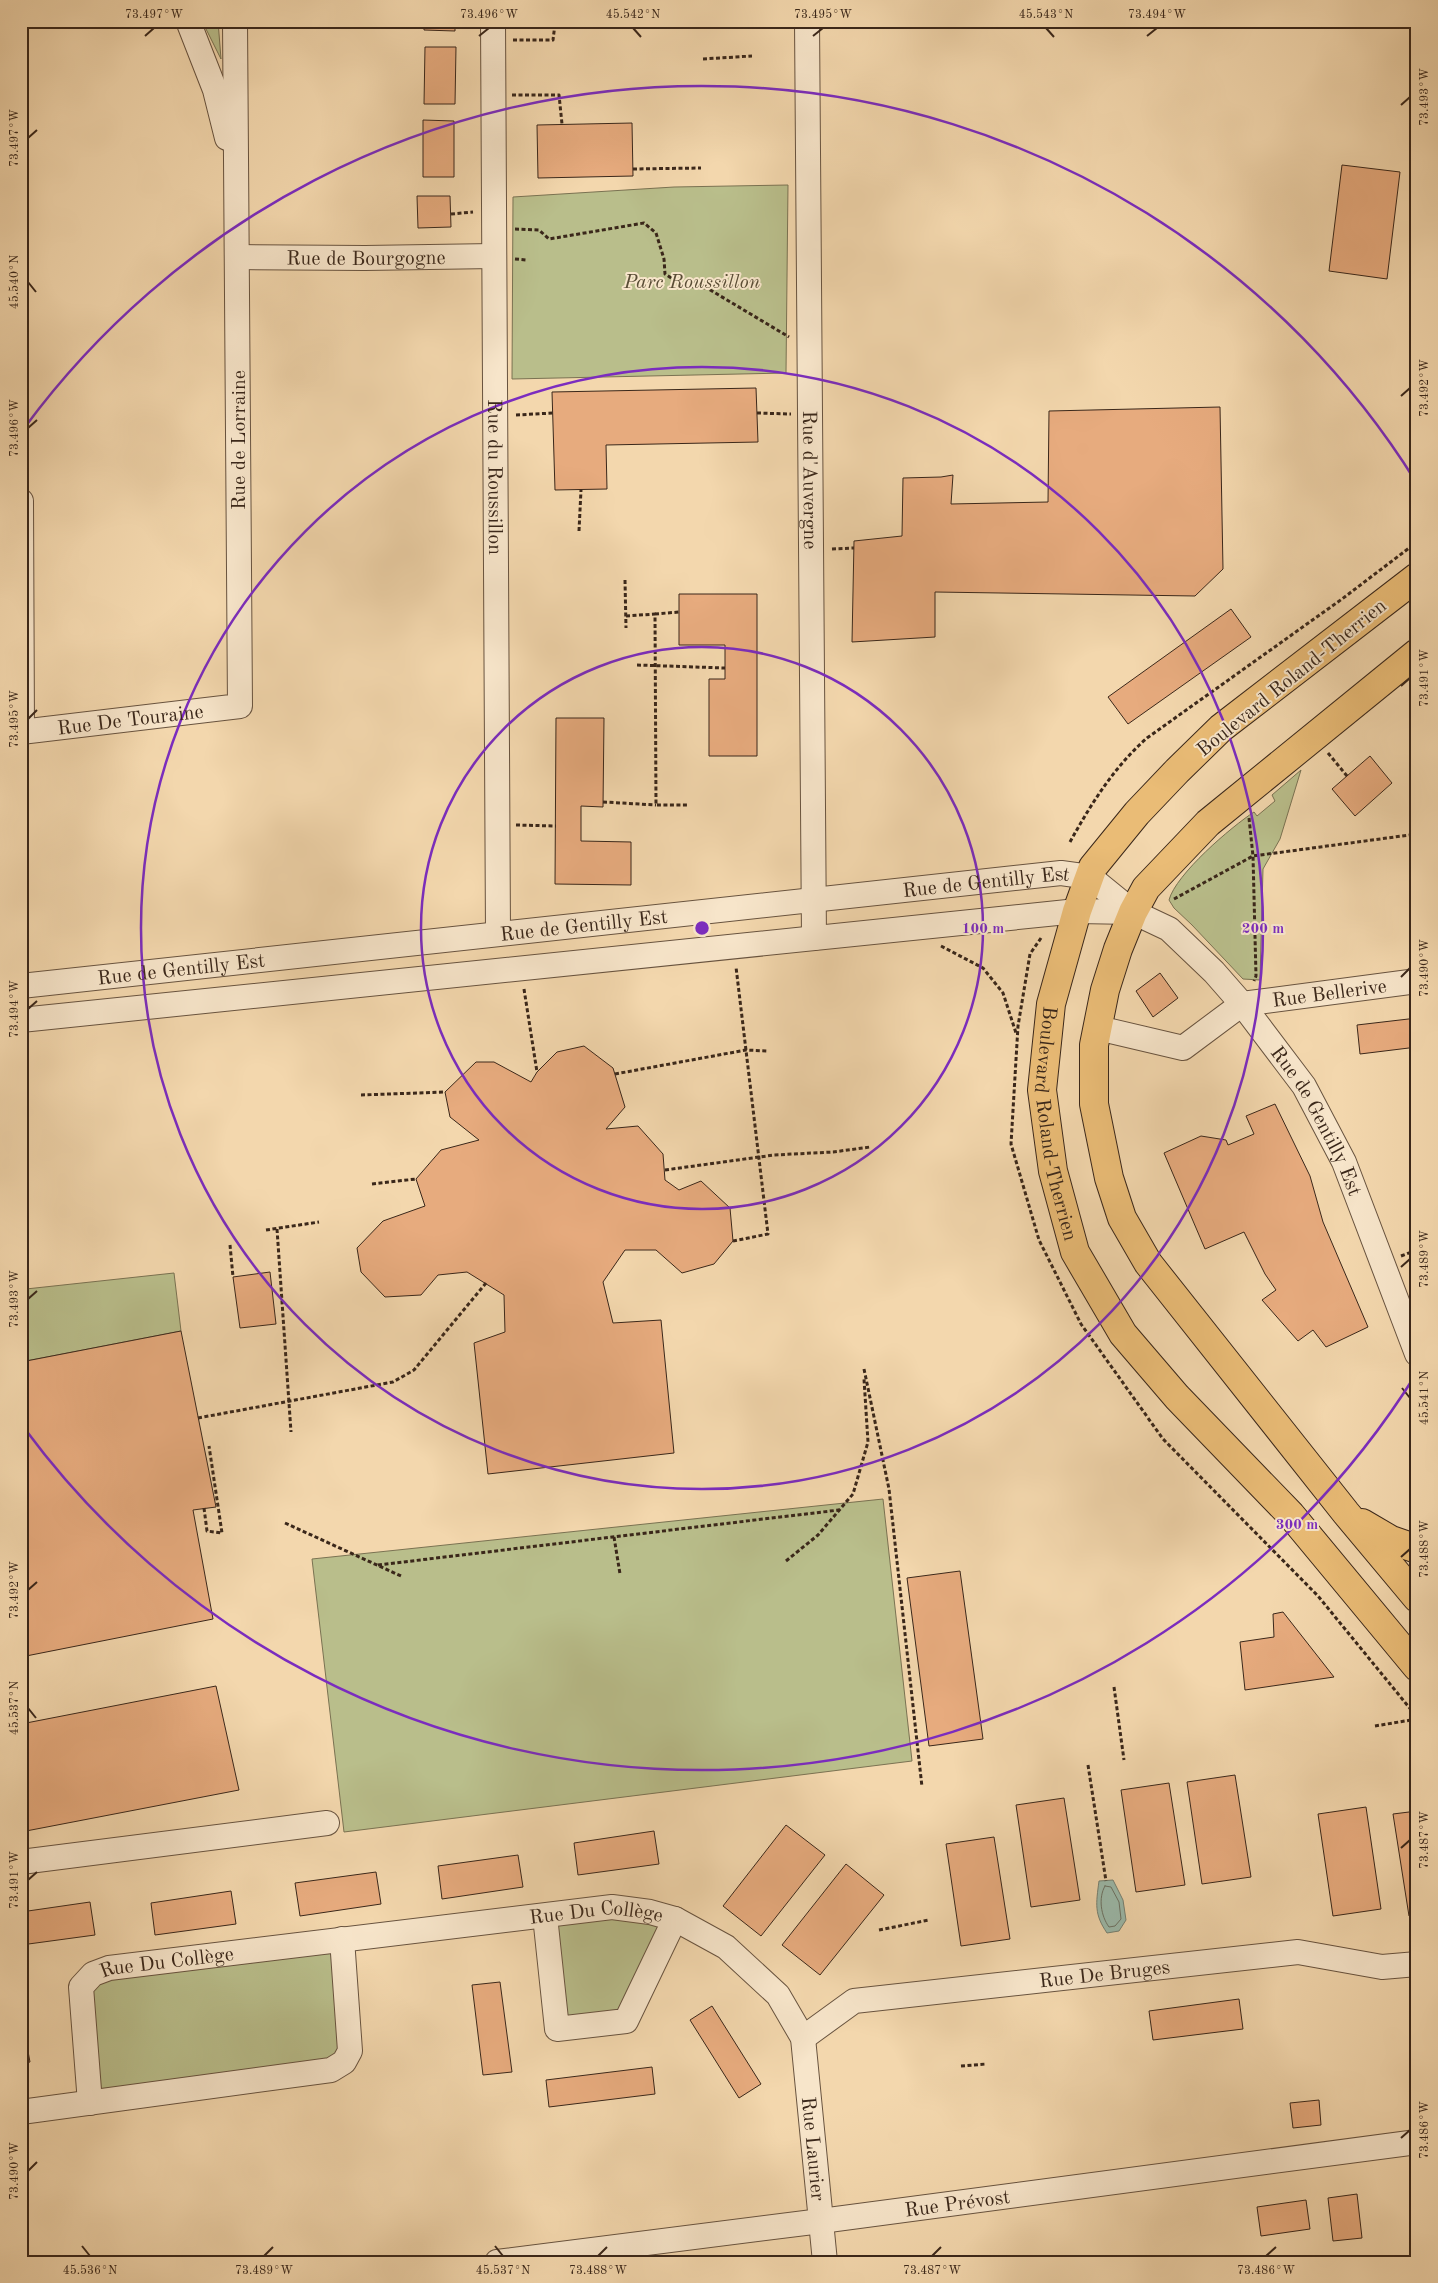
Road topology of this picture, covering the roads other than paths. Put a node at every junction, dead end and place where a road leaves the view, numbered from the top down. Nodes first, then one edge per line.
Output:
1 (188, 21) edge
2 (235, 21) edge
3 (807, 21) edge
4 (493, 31) edge
5 (236, 175) junction
6 (494, 256) junction
7 (237, 257) junction
8 (21, 500) edge
9 (21, 525) edge
10 (1417, 577) edge
11 (1417, 653) edge
12 (240, 706) joint
13 (22, 732) edge
14 (1090, 877) junction
15 (813, 900) junction
16 (1077, 911) junction
17 (1133, 912) junction
18 (498, 932) junction
19 (814, 938) junction
20 (1417, 981) edge
21 (21, 986) edge
22 (1242, 1004) junction
23 (21, 1020) edge
24 (1098, 1028) junction
25 (1417, 1354) edge
26 (1346, 1513) junction
27 (1417, 1550) edge
28 (1417, 1598) edge
29 (1417, 1667) edge
30 (327, 1823) dead end
31 (21, 1862) edge
32 (545, 1916) junction
33 (675, 1919) junction
34 (342, 1939) junction
35 (1417, 1964) edge
36 (803, 2038) junction
37 (90, 2103) junction
38 (21, 2112) edge
39 (1417, 2142) edge
40 (821, 2221) junction
41 (497, 2262) edge
42 (825, 2262) edge

1 - 5 street, Rue de Lorraine
2 - 5 street, Rue de Lorraine
3 - 15 street, Rue d'Auvergne
4 - 6 street, Rue du Roussillon
5 - 7 street, Rue de Lorraine
6 - 7 street, Rue de Bourgogne
6 - 18 street, Rue du Roussillon
7 - 12 street, Rue de Lorraine
8 - 9 street
9 - 13 street
10 - 14 main road, Boulevard Roland-Therrien
11 - 17 main road, Boulevard Roland-Therrien
12 - 13 street, Rue De Touraine
14 - 15 street, Rue de Gentilly Est
14 - 16 main road, Boulevard Roland-Therrien
14 - 17 street, Rue de Gentilly Est
15 - 18 street, Rue de Gentilly Est
15 - 19 street, Rue d'Auvergne
16 - 17 street, Rue de Gentilly Est
16 - 19 street, Rue de Gentilly Est
16 - 29 main road, Boulevard Roland-Therrien
17 - 22 street, Rue de Gentilly Est
17 - 24 main road, Boulevard Roland-Therrien
18 - 21 street, Rue de Gentilly Est
19 - 23 street, Rue de Gentilly Est
20 - 22 street, Rue Bellerive
22 - 24 street
22 - 25 street, Rue de Gentilly Est
24 - 26 main road, Boulevard Roland-Therrien
26 - 27 main road
26 - 28 main road, Boulevard Roland-Therrien
30 - 31 street
32 - 33 street, Rue Du Collège
32 - 33 street
32 - 34 street, Rue Du Collège
33 - 36 street, Rue Du Collège
34 - 37 street
34 - 37 street, Rue Du Collège
35 - 36 street, Rue De Bruges
36 - 40 street, Rue Laurier
37 - 38 street
39 - 40 street, Rue Prévost
40 - 41 street, Rue Prévost
40 - 42 street, Rue Laurier

